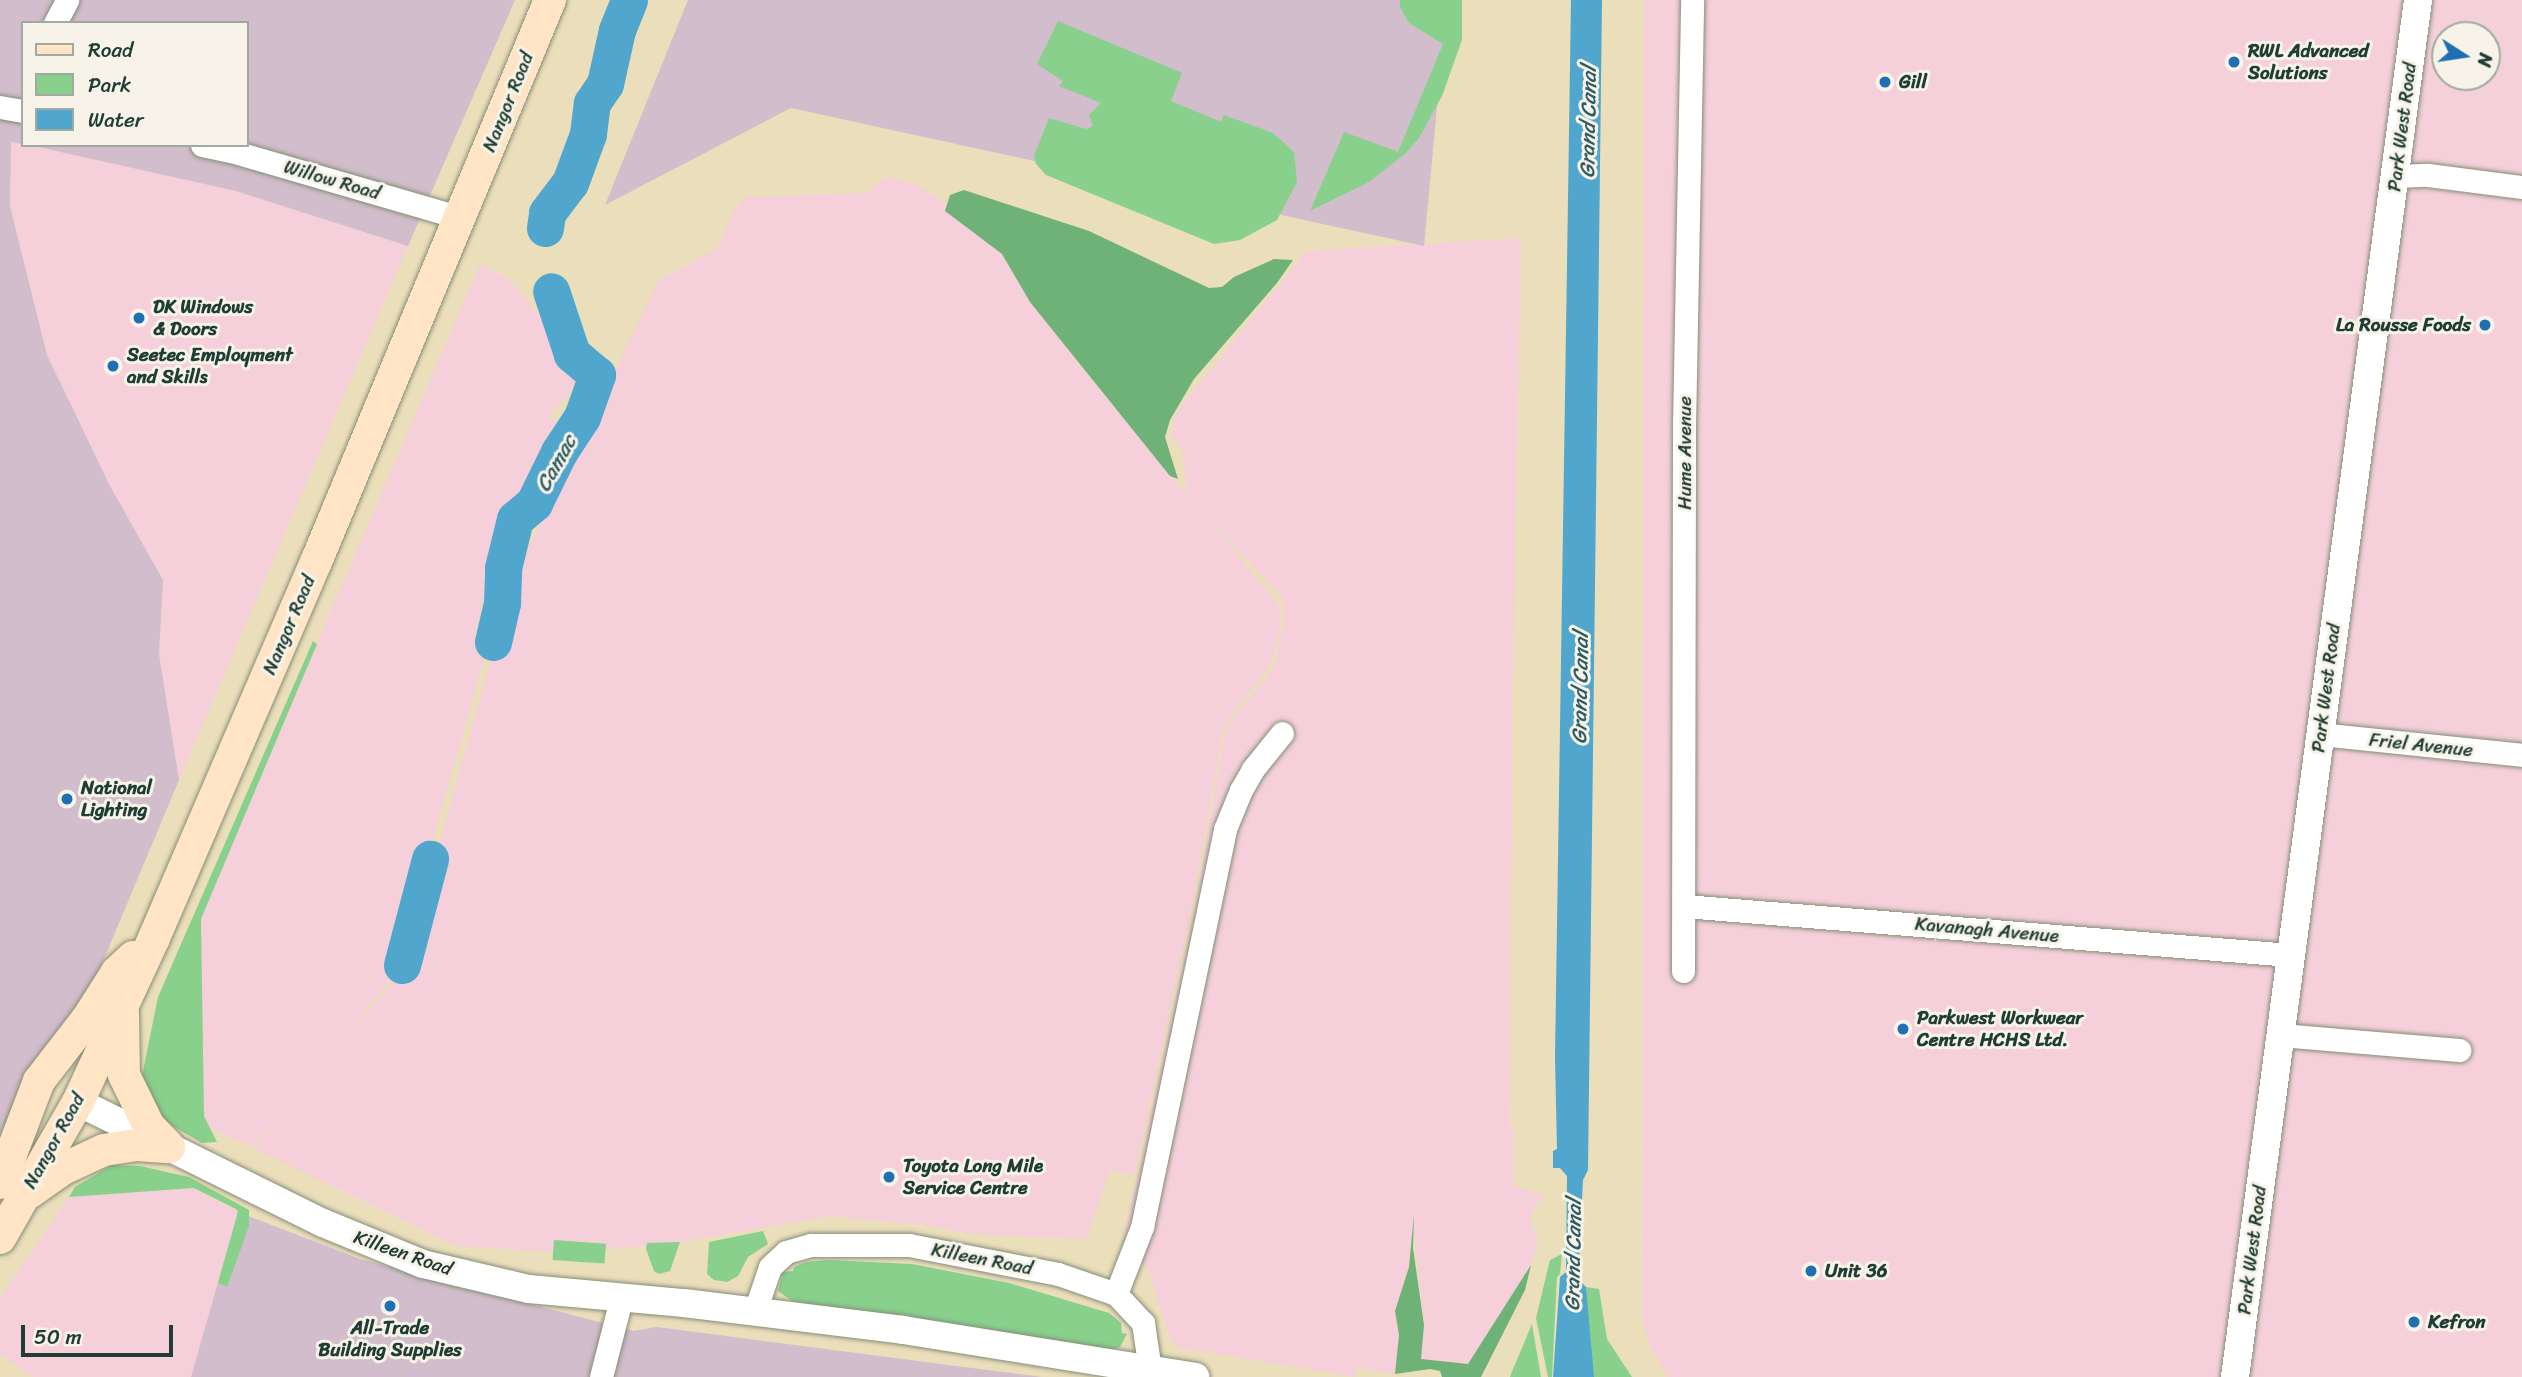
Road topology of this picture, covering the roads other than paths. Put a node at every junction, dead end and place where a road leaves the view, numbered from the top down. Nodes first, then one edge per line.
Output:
1 (67, 0) edge
2 (550, 0) edge
3 (1692, 0) edge
4 (2418, 0) edge
5 (56, 21) edge
6 (0, 107) edge
7 (21, 111) edge
8 (212, 147) edge
9 (2395, 176) junction
10 (2522, 187) edge
11 (461, 218) junction
12 (1282, 733) dead end
13 (2320, 734) junction
14 (2522, 755) edge
15 (1684, 906) junction
16 (154, 938) junction
17 (2290, 955) junction
18 (1683, 971) dead end
19 (123, 1006) junction
20 (2280, 1035) junction
21 (2459, 1049) dead end
22 (78, 1102) junction
23 (169, 1147) junction
24 (12, 1190) edge
25 (0, 1238) edge
26 (1116, 1294) junction
27 (621, 1298) junction
28 (755, 1311) junction
29 (1150, 1370) junction
30 (601, 1377) edge
31 (1195, 1377) edge
32 (2235, 1377) edge

1 - 5 street
2 - 11 main road, Nangor Road
3 - 15 street, Hume Avenue
4 - 9 street, Park West Road
6 - 7 street
8 - 11 street, Willow Road
9 - 10 street
9 - 13 street, Park West Road
11 - 16 main road, Nangor Road
12 - 26 street
13 - 14 street, Friel Avenue
13 - 17 street, Park West Road
15 - 17 street, Kavanagh Avenue
15 - 18 street, Hume Avenue
16 - 19 main road, Nangor Road
16 - 24 main road
17 - 20 street, Park West Road
19 - 22 main road, Nangor Road
19 - 23 main road
20 - 21 street
20 - 32 street, Park West Road
22 - 23 street, Killeen Road
22 - 24 main road, Nangor Road
23 - 24 main road
23 - 27 street, Killeen Road
24 - 25 main road, Nangor Road
26 - 28 street, Killeen Road
26 - 29 street, Killeen Road
27 - 28 street, Killeen Road
27 - 30 street
28 - 29 street, Killeen Road
29 - 31 street, Killeen Road

